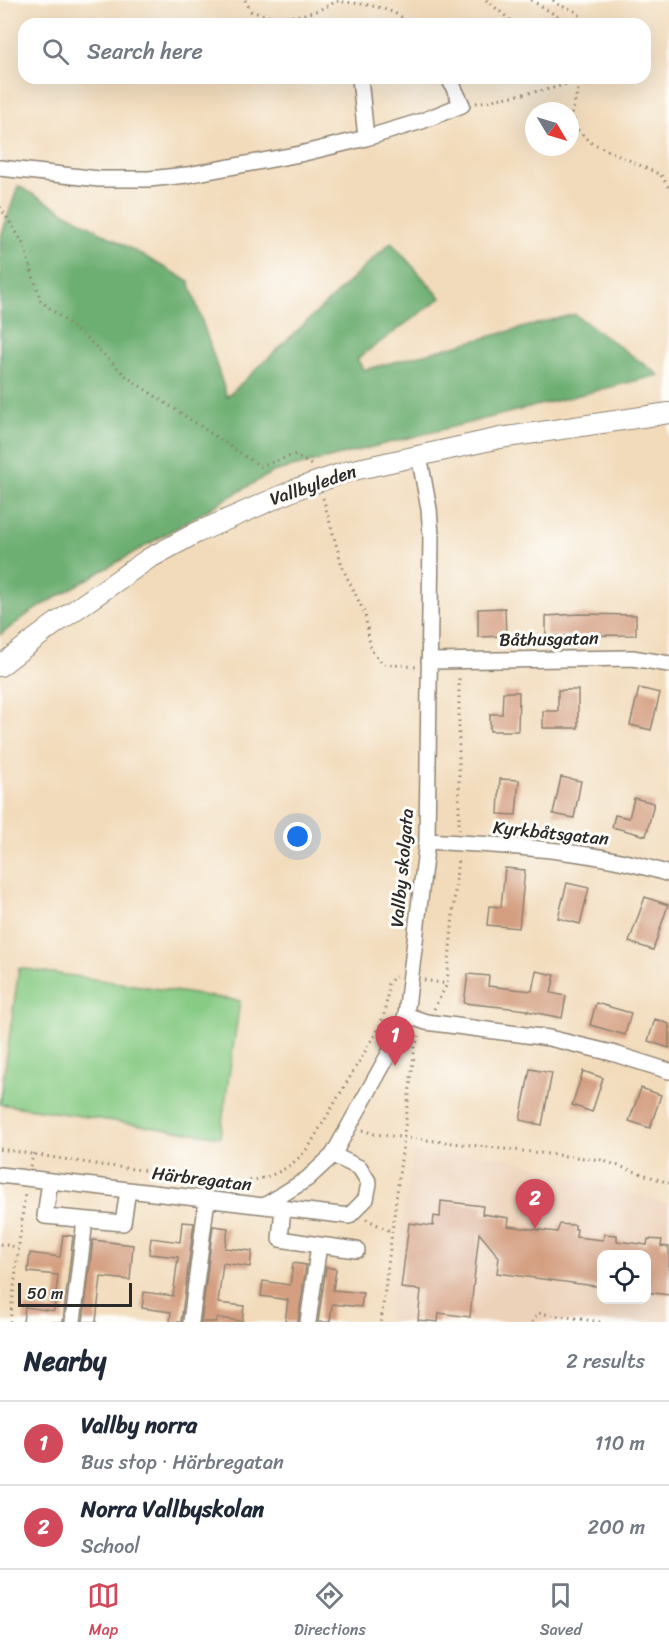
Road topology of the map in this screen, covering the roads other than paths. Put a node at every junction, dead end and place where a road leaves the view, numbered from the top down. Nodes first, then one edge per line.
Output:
1 (361, 84) edge
2 (452, 84) edge
3 (366, 138) junction
4 (0, 168) edge
5 (669, 412) edge
6 (419, 455) junction
7 (429, 664) junction
8 (669, 664) edge
9 (0, 666) edge
10 (427, 841) junction
11 (669, 874) edge
12 (406, 1015) junction
13 (669, 1071) edge
14 (333, 1155) junction
15 (0, 1176) edge
16 (50, 1181) junction
17 (128, 1190) junction
18 (207, 1199) junction
19 (264, 1206) junction
20 (283, 1208) junction
21 (84, 1220) junction
22 (319, 1245) junction
23 (357, 1250) dead end
24 (73, 1322) edge
25 (191, 1322) edge
26 (308, 1322) edge

1 - 3 street
2 - 3 street
3 - 4 street
5 - 6 main road, Vallbyleden
6 - 7 street, Vallby skolgata
6 - 9 main road, Vallbyleden
7 - 8 street, Båthusgatan
7 - 10 street, Vallby skolgata
10 - 11 street, Kyrkbåtsgatan
10 - 12 street, Vallby skolgata
12 - 13 street
12 - 14 street, Härbregatan
14 - 19 street, Härbregatan
14 - 20 street
15 - 16 street, Härbregatan
16 - 17 street, Härbregatan
16 - 21 street
17 - 18 street, Härbregatan
17 - 21 street
18 - 19 street, Härbregatan
18 - 25 street
19 - 20 street
20 - 22 street
21 - 24 street
22 - 23 street
22 - 26 street

